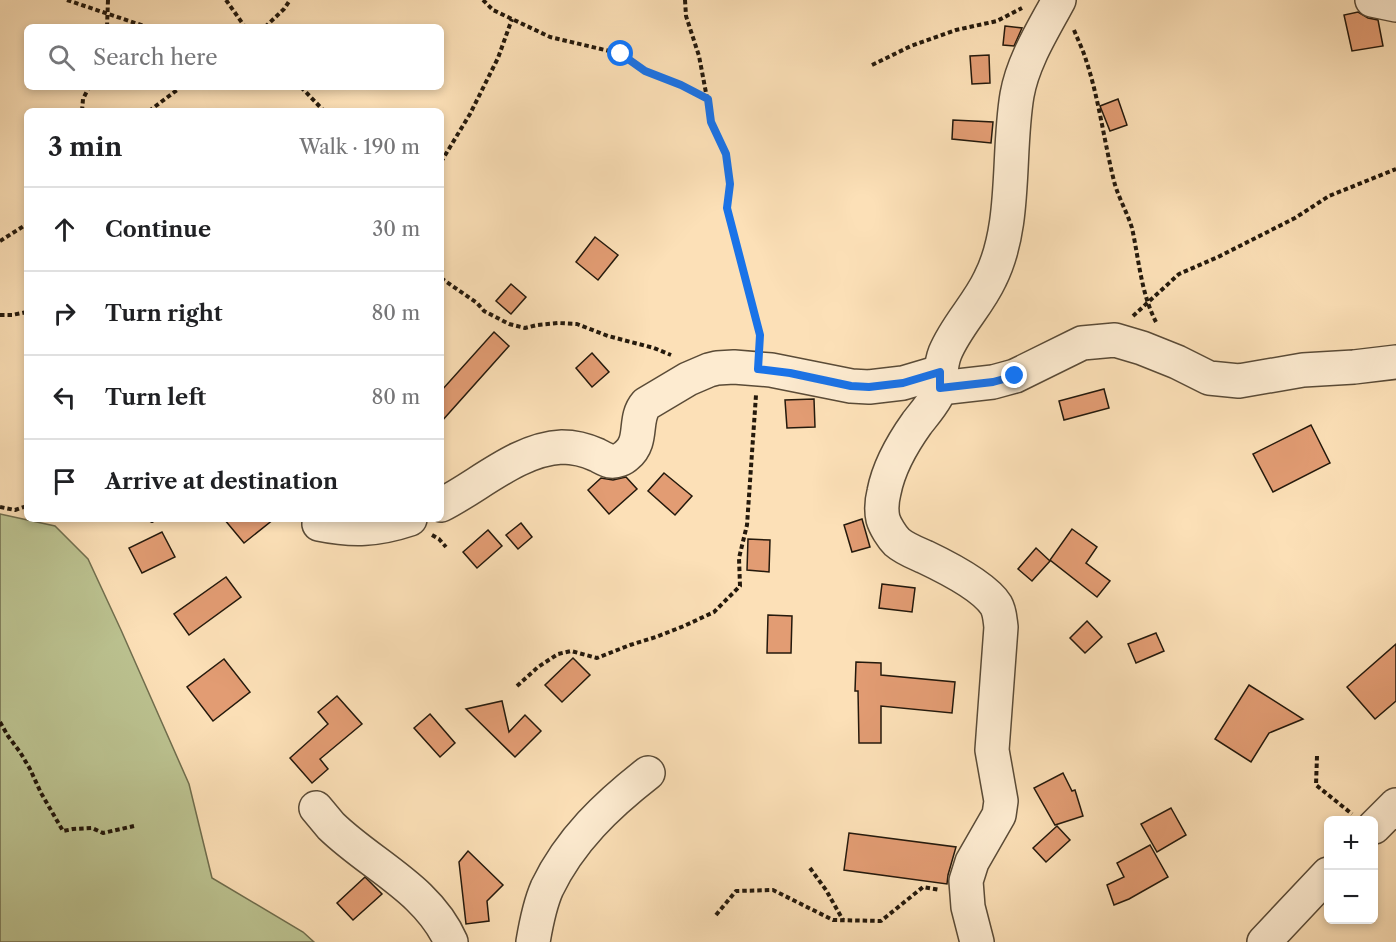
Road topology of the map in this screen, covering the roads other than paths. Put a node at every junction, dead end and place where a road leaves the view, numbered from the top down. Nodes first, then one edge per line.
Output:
1 (1372, 0) edge
2 (1396, 5) edge
3 (1066, 14) edge
4 (1396, 362) edge
5 (940, 380) junction
6 (444, 503) edge
7 (400, 522) edge
8 (319, 524) dead end
9 (648, 773) dead end
10 (1396, 805) edge
11 (316, 808) dead end
12 (1378, 816) edge
13 (1324, 879) edge
14 (451, 942) edge
15 (533, 942) edge
16 (976, 942) edge
17 (1264, 942) edge

1 - 2 street
3 - 5 street
4 - 5 street
5 - 6 street
5 - 16 street
7 - 8 street
9 - 15 street
10 - 12 street
11 - 14 street
13 - 17 street

